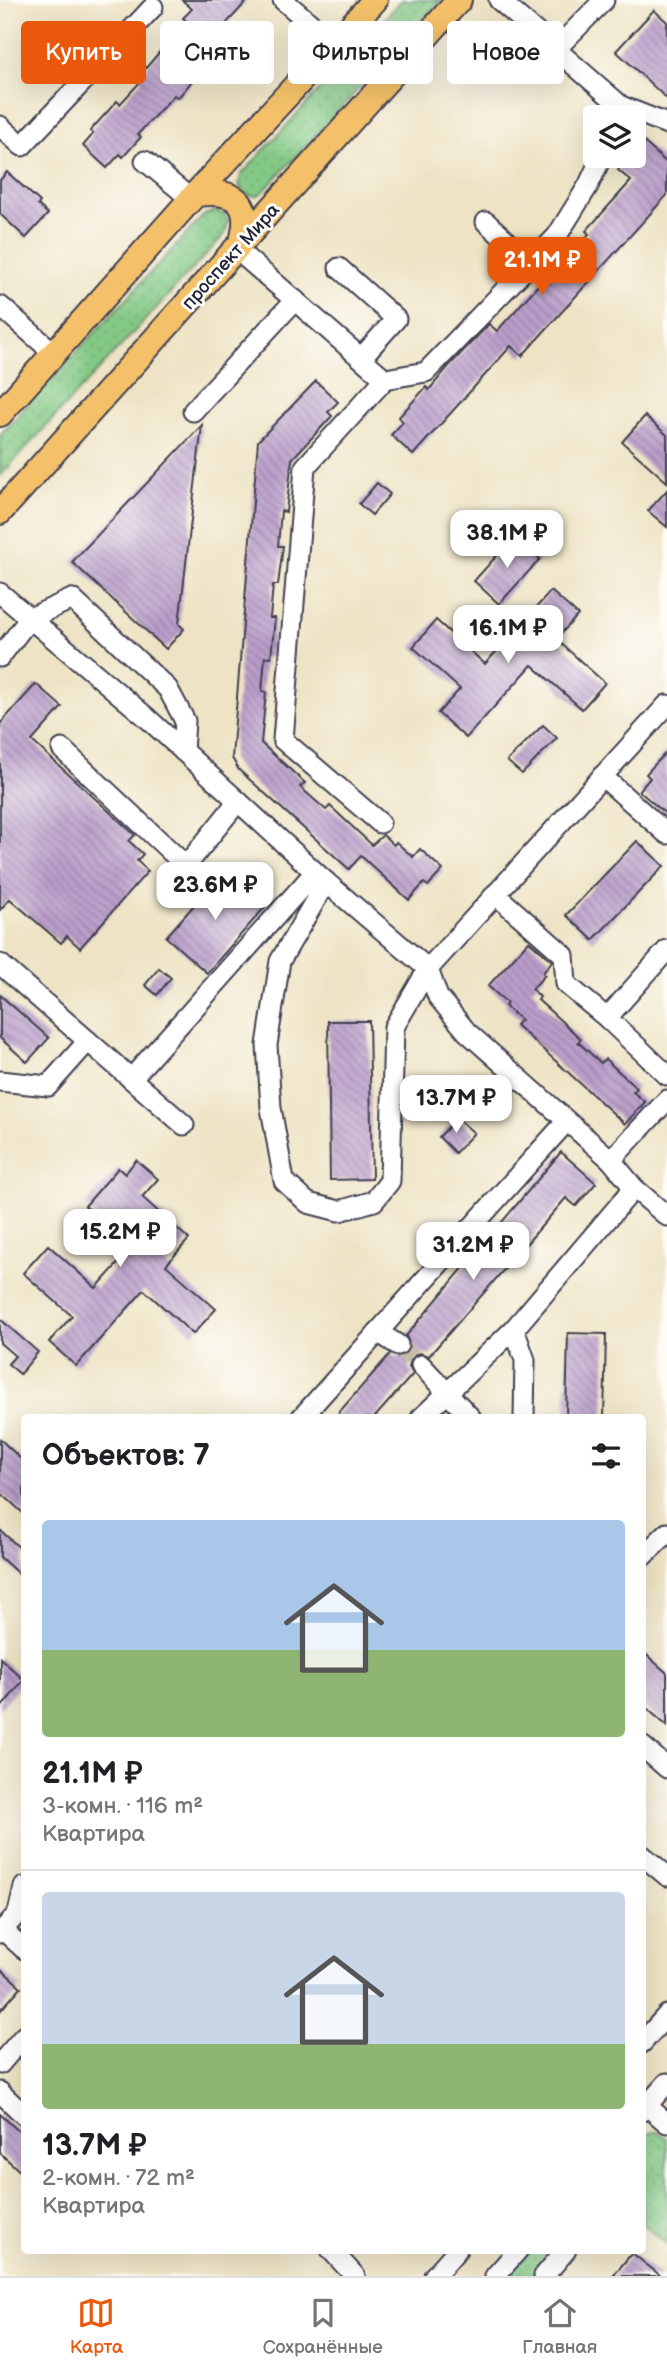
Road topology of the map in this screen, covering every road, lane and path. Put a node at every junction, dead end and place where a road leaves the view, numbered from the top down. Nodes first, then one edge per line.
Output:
1 (283, 0) edge
2 (374, 0) edge
3 (459, 0) edge
4 (499, 0) edge
5 (604, 0) edge
6 (153, 7) dead end
7 (307, 21) edge
8 (355, 21) edge
9 (523, 21) edge
10 (564, 42) edge
11 (564, 58) edge
12 (297, 84) edge
13 (613, 105) edge
14 (646, 118) edge
15 (667, 124) edge
16 (0, 127) edge
17 (145, 161) dead end
18 (596, 168) edge
19 (194, 196) junction
20 (486, 222) dead end
21 (239, 245) junction
22 (531, 262) junction
23 (340, 268) dead end
24 (295, 300) junction
25 (0, 306) edge
26 (55, 354) junction
27 (361, 358) junction
28 (385, 379) junction
29 (193, 411) dead end
30 (0, 414) edge
31 (0, 512) edge
32 (0, 593) edge
33 (30, 618) junction
34 (0, 657) edge
35 (667, 705) edge
36 (62, 749) dead end
37 (183, 751) junction
38 (602, 776) junction
39 (238, 801) junction
40 (380, 823) dead end
41 (667, 834) edge
42 (321, 877) junction
43 (495, 894) junction
44 (667, 950) edge
45 (0, 964) edge
46 (428, 969) junction
47 (607, 1018) junction
48 (88, 1041) junction
49 (667, 1074) edge
50 (131, 1079) junction
51 (0, 1081) edge
52 (667, 1100) edge
53 (566, 1122) junction
54 (184, 1125) dead end
55 (611, 1160) junction
56 (634, 1188) junction
57 (667, 1216) edge
58 (514, 1329) junction
59 (378, 1332) junction
60 (398, 1345) tunnel mouth
61 (421, 1365) tunnel mouth
62 (446, 1393) junction
63 (305, 1414) edge
64 (425, 1414) edge
65 (467, 1414) edge
66 (524, 1414) edge
67 (667, 1533) edge
68 (646, 1553) edge
69 (646, 1750) edge
70 (667, 1768) edge
71 (646, 1858) edge
72 (667, 1876) edge
73 (21, 1900) edge
74 (1, 1931) edge
75 (21, 1947) edge
76 (667, 2015) edge
77 (646, 2039) edge
78 (21, 2040) edge
79 (0, 2064) edge
80 (667, 2083) edge
81 (0, 2092) edge
82 (646, 2107) edge
83 (646, 2109) edge
84 (21, 2112) edge
85 (667, 2123) edge
86 (335, 2254) edge
87 (453, 2254) edge
88 (514, 2254) edge
89 (563, 2254) edge
90 (355, 2276) edge
91 (434, 2276) edge
92 (495, 2276) edge
93 (544, 2276) edge

1 - 7 street
2 - 8 main road
3 - 21 main road, проспект Мира
4 - 9 street
5 - 10 street
6 - 16 street
11 - 13 street
12 - 19 main road
14 - 15 street
17 - 19 street
18 - 22 street
19 - 21 main road
19 - 26 main road
20 - 22 street
21 - 24 street
21 - 31 main road, проспект Мира
22 - 28 street
23 - 27 street
24 - 27 street
24 - 29 street
25 - 26 street
26 - 30 main road
27 - 28 street
28 - 40 street
32 - 33 street
33 - 34 street
33 - 37 street
33 - 37 street
35 - 38 street
36 - 39 street
37 - 39 street
38 - 41 street
38 - 43 street
39 - 42 street
42 - 46 street
42 - 46 street
42 - 50 street
43 - 46 street
43 - 47 street
44 - 47 street
45 - 48 street
46 - 53 street
47 - 49 street
48 - 50 street
48 - 51 street
50 - 54 street
52 - 55 street
53 - 55 street
53 - 59 street
55 - 56 street
56 - 57 street
56 - 58 street
58 - 62 street
58 - 66 street
59 - 60 street
59 - 63 street
61 - 62 street
62 - 64 street
62 - 65 street
67 - 68 street
69 - 70 street
71 - 72 street
73 - 74 street
74 - 75 street
76 - 77 street
78 - 79 street
80 - 82 street
81 - 84 street
83 - 85 street
86 - 90 street
87 - 91 street
88 - 92 street
89 - 93 street

